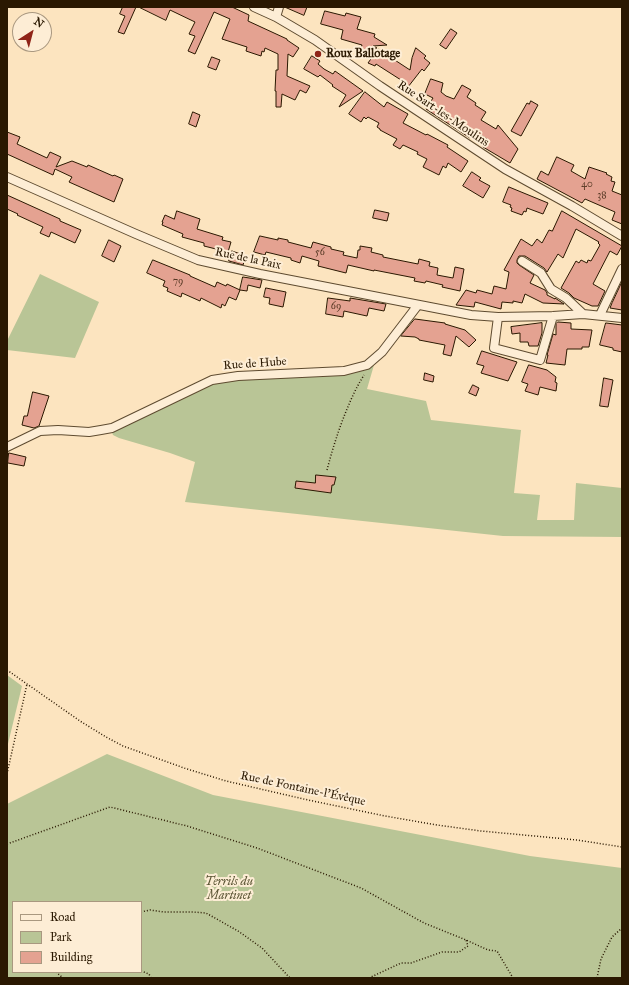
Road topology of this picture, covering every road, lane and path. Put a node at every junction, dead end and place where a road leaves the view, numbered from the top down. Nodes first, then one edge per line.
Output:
1 (254, 7) edge
2 (279, 7) edge
3 (276, 17) junction
4 (7, 177) edge
5 (622, 236) edge
6 (522, 261) dead end
7 (622, 269) edge
8 (418, 305) junction
9 (583, 314) junction
10 (600, 315) junction
11 (553, 316) junction
12 (498, 317) junction
13 (622, 318) edge
14 (367, 365) junction
15 (7, 447) edge
16 (327, 470) dead end
17 (7, 670) edge
18 (27, 684) junction
19 (7, 774) edge
20 (7, 844) edge
21 (622, 847) edge
22 (142, 912) edge
23 (622, 928) edge
24 (466, 940) junction
25 (142, 971) edge
26 (151, 978) edge
27 (290, 978) edge
28 (369, 978) edge
29 (513, 978) edge
30 (597, 978) edge

1 - 3 street, Rue Sart-les-Moulins
2 - 3 street
3 - 5 street, Rue Sart-les-Moulins
4 - 8 street, Rue de la Paix
6 - 9 street
7 - 10 street
8 - 12 street, Rue de la Paix
8 - 14 street, Rue de Hube
9 - 10 street, Rue de la Paix
9 - 11 street, Rue de la Paix
10 - 13 street, Rue de la Paix
11 - 12 street, Rue de la Paix
11 - 12 street
14 - 15 street, Rue de Hube
14 - 16 path
17 - 18 path, Rue de Fontaine-l'Évêque
18 - 19 path
18 - 21 path, Rue de Fontaine-l'Évêque
20 - 24 path
22 - 27 path
23 - 30 path
24 - 28 path
24 - 29 path
25 - 26 path

